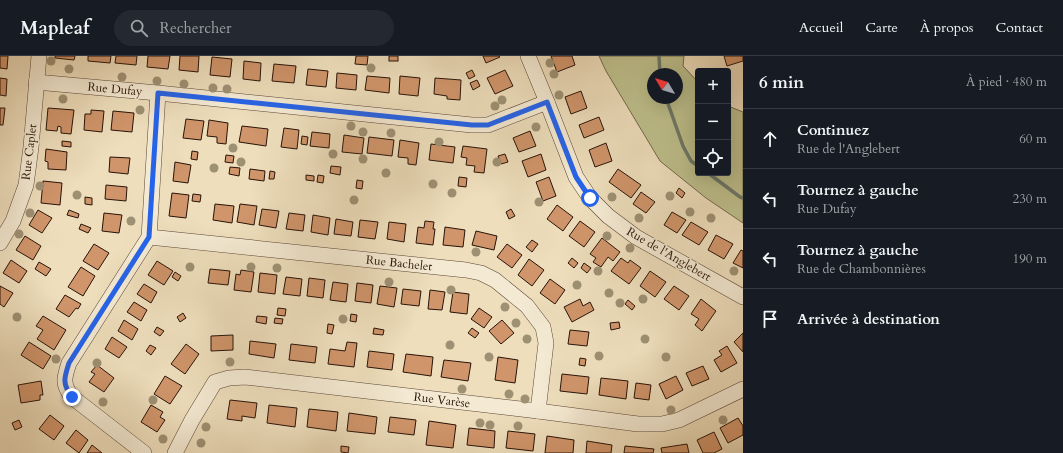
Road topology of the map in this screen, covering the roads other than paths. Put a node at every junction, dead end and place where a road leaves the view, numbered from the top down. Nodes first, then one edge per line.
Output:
1 (38, 56) edge
2 (528, 56) edge
3 (36, 82) junction
4 (158, 93) junction
5 (547, 102) junction
6 (149, 237) junction
7 (0, 243) edge
8 (743, 297) edge
9 (743, 389) edge
10 (538, 411) junction
11 (144, 453) edge
12 (175, 453) edge

1 - 3 street, Rue Caplet
2 - 5 street, Rue de l'Anglebert
3 - 4 street, Rue Dufay
3 - 7 street, Rue Caplet
4 - 5 street, Rue Dufay
4 - 6 street
5 - 8 street, Rue de l'Anglebert
6 - 10 street, Rue Bachelet
6 - 11 street
9 - 10 street, Rue Varèse
10 - 12 street, Rue Varèse

